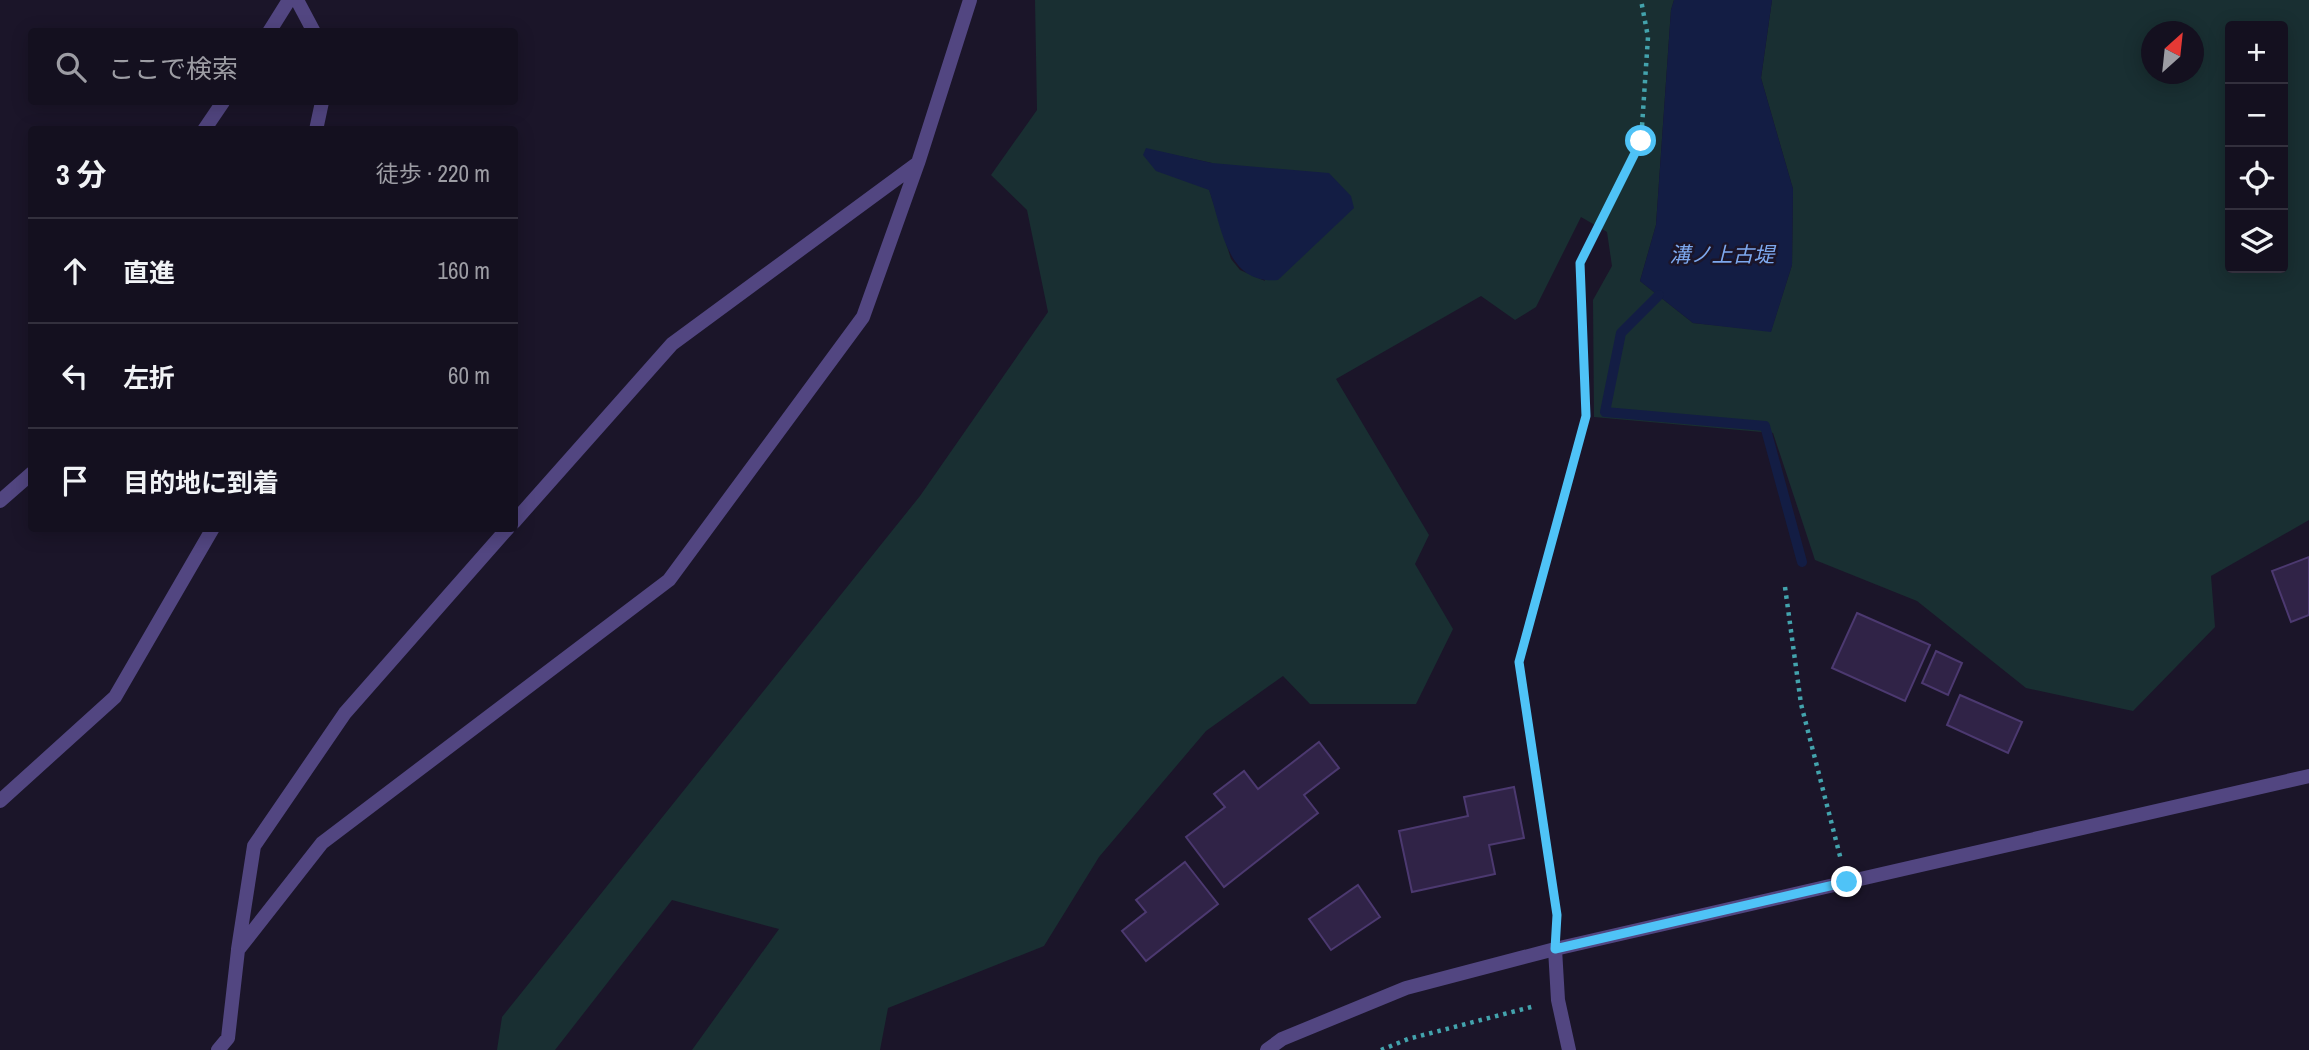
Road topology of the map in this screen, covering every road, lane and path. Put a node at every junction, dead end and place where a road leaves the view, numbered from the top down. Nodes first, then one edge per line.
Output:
1 (289, 0) edge
2 (298, 0) edge
3 (970, 0) edge
4 (1641, 0) edge
5 (272, 28) edge
6 (312, 28) edge
7 (221, 105) edge
8 (321, 105) edge
9 (207, 126) edge
10 (317, 126) edge
11 (918, 163) junction
12 (28, 476) edge
13 (0, 501) edge
14 (518, 517) edge
15 (211, 532) edge
16 (505, 532) edge
17 (1785, 587) dead end
18 (2309, 776) edge
19 (0, 801) edge
20 (1847, 882) junction
21 (1555, 949) junction
22 (238, 950) junction
23 (1558, 1000) junction
24 (218, 1050) edge
25 (1267, 1050) edge
26 (1381, 1050) edge
27 (1569, 1050) edge

1 - 5 street
2 - 6 street
3 - 11 street
4 - 21 path
7 - 9 street
8 - 10 street
11 - 14 street
11 - 22 street
12 - 13 street
15 - 19 street
16 - 22 street
17 - 20 path
18 - 20 street
20 - 21 street
21 - 23 street
21 - 25 street
22 - 24 street
23 - 26 path
23 - 27 street

